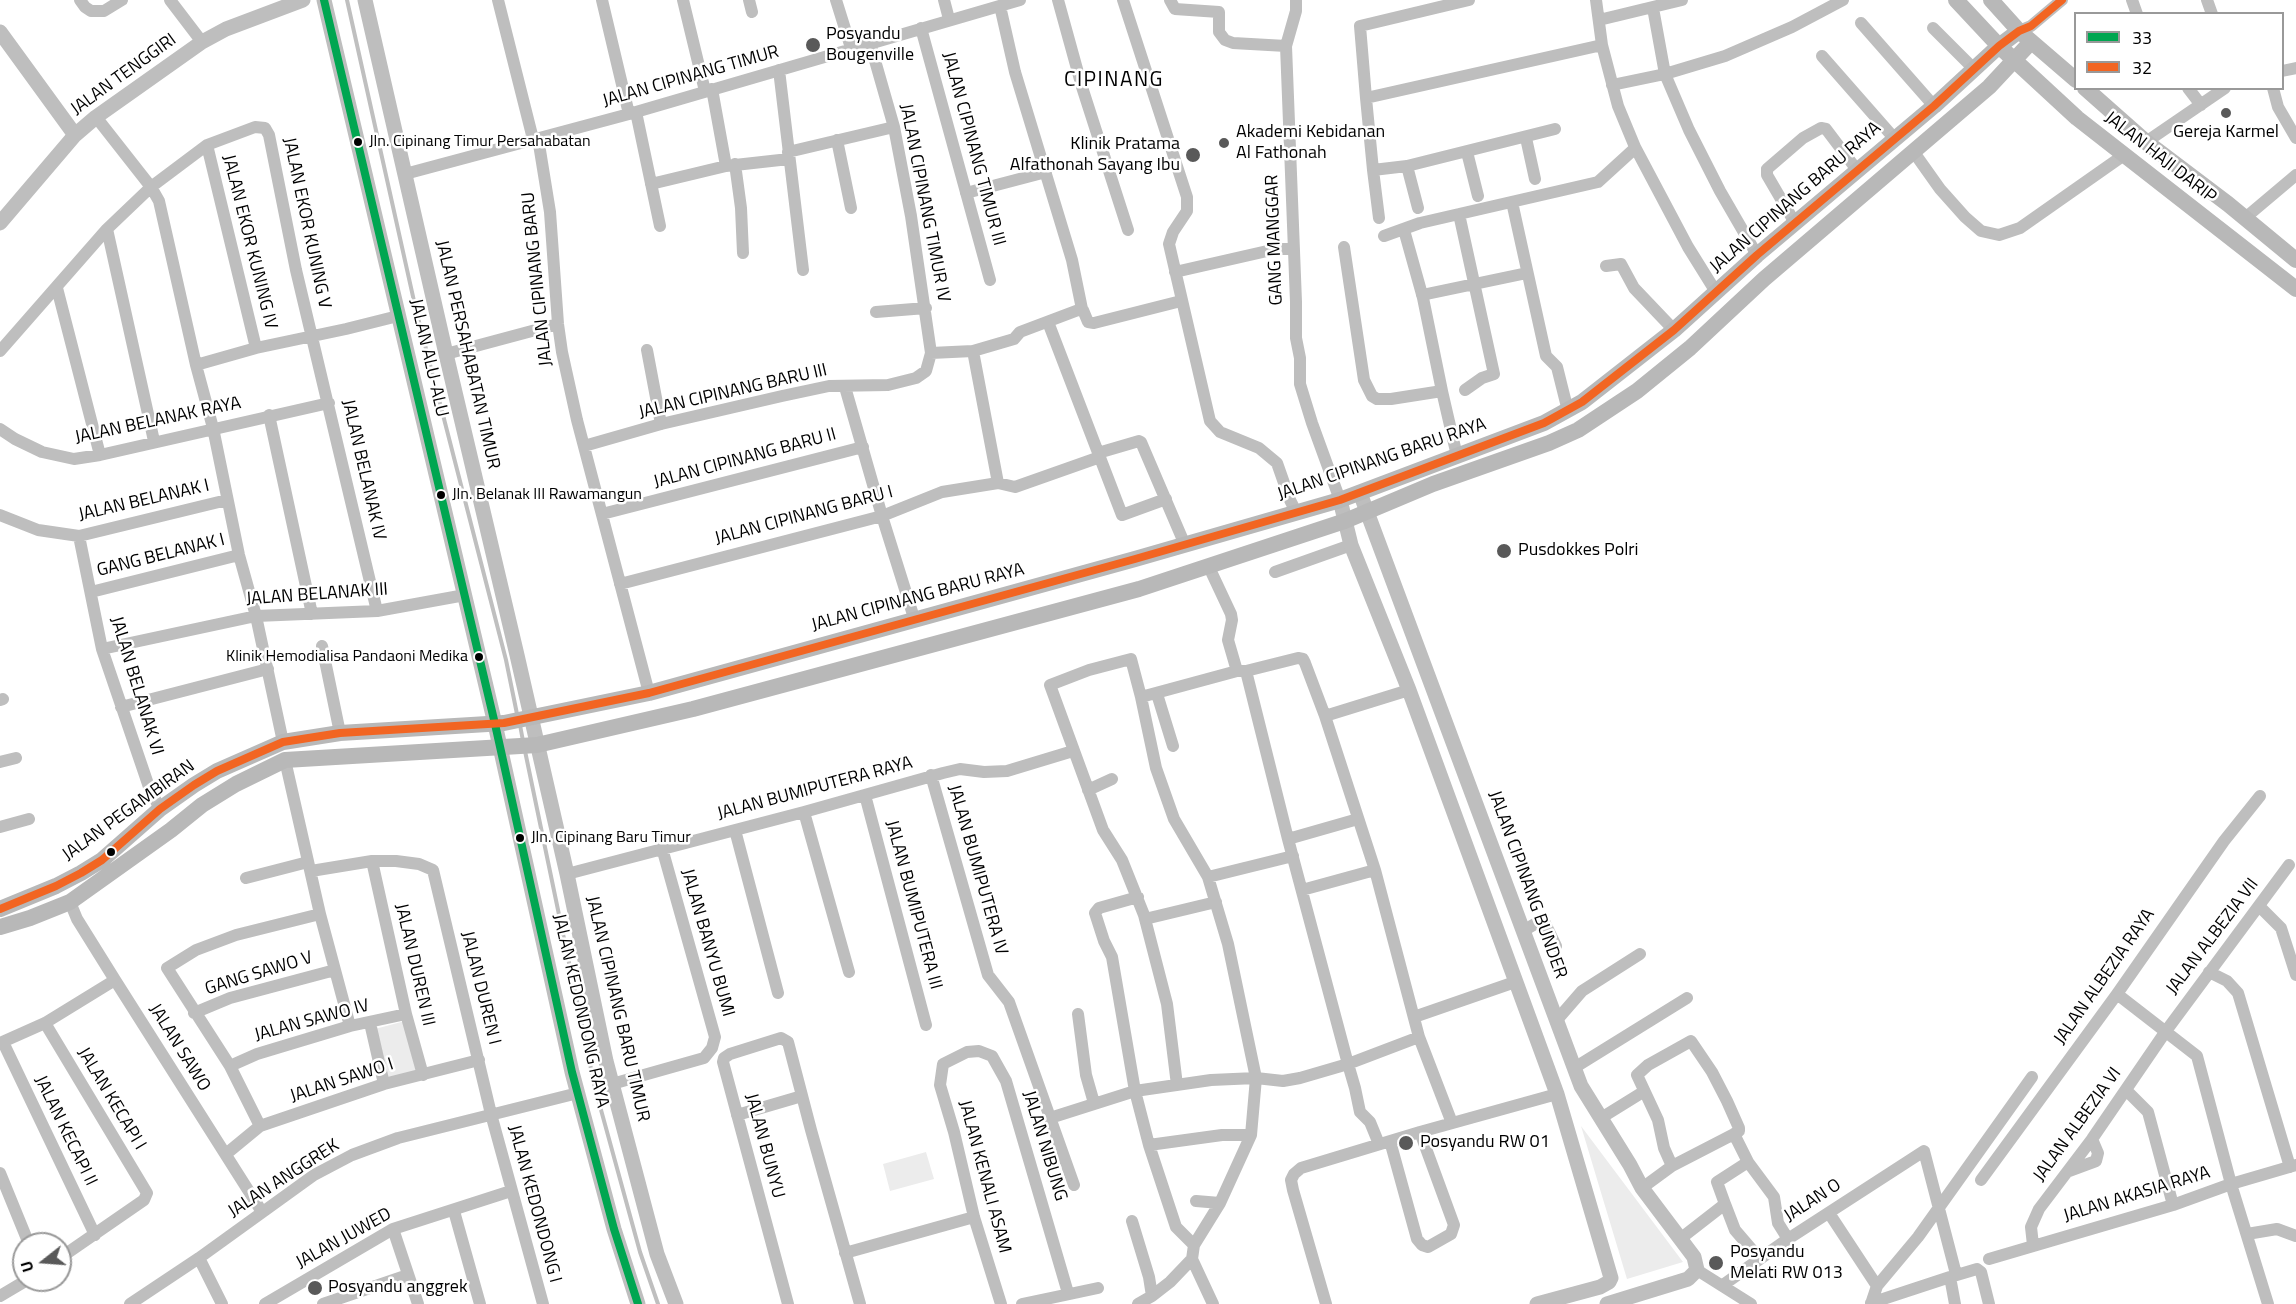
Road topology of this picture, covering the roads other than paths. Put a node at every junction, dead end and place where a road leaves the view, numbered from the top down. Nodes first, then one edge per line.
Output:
1 (80, 0) edge
2 (122, 0) edge
3 (170, 0) edge
4 (303, 0) edge
5 (324, 0) edge
6 (365, 0) edge
7 (498, 0) edge
8 (602, 0) edge
9 (683, 0) edge
10 (836, 0) edge
11 (944, 0) edge
12 (1020, 0) edge
13 (1058, 0) edge
14 (1123, 0) edge
15 (1170, 0) edge
16 (1296, 0) edge
17 (1469, 0) edge
18 (1596, 0) edge
19 (1682, 0) edge
20 (1843, 0) edge
21 (1956, 0) edge
22 (1991, 0) edge
23 (2062, 0) edge
24 (1454, 2) edge
25 (1000, 6) junction
26 (1410, 6) edge
27 (1653, 8) junction
28 (949, 20) junction
29 (1599, 20) junction
30 (1861, 23) dead end
31 (921, 28) junction
32 (1933, 28) dead end
33 (0, 32) edge
34 (2027, 33) junction
35 (201, 42) junction
36 (870, 43) junction
37 (1602, 45) junction
38 (1286, 46) junction
39 (1999, 46) junction
40 (850, 48) junction
41 (1822, 56) dead end
42 (2015, 61) junction
43 (1974, 69) junction
44 (779, 70) junction
45 (1665, 75) junction
46 (2074, 78) edge
47 (1612, 85) junction
48 (709, 90) junction
49 (2087, 90) edge
50 (2190, 90) edge
51 (2222, 90) edge
52 (2274, 90) edge
53 (1366, 98) junction
54 (2201, 105) junction
55 (1934, 106) junction
56 (632, 113) junction
57 (96, 117) junction
58 (894, 127) junction
59 (1555, 129) dead end
60 (75, 135) junction
61 (1526, 138) junction
62 (1894, 138) junction
63 (2296, 138) edge
64 (536, 139) junction
65 (837, 140) junction
66 (2146, 141) junction
67 (207, 145) junction
68 (1635, 147) junction
69 (1913, 151) junction
70 (1467, 152) junction
71 (2124, 155) junction
72 (789, 156) junction
73 (731, 165) junction
74 (1407, 166) junction
75 (1373, 170) junction
76 (1857, 170) junction
77 (1046, 172) junction
78 (405, 174) junction
79 (2296, 175) edge
80 (1534, 179) dead end
81 (651, 183) junction
82 (151, 187) junction
83 (966, 193) junction
84 (1478, 196) dead end
85 (1512, 202) junction
86 (851, 208) dead end
87 (1418, 208) dead end
88 (1459, 214) junction
89 (1378, 218) dead end
90 (2245, 218) junction
91 (0, 223) edge
92 (1795, 224) junction
93 (660, 226) dead end
94 (107, 229) junction
95 (1128, 230) dead end
96 (1404, 230) junction
97 (1384, 236) dead end
98 (1344, 246) dead end
99 (1293, 249) junction
100 (743, 253) dead end
101 (1759, 254) junction
102 (2296, 260) edge
103 (1784, 262) junction
104 (1606, 266) dead end
105 (803, 270) dead end
106 (1174, 272) junction
107 (1527, 273) junction
108 (1764, 279) junction
109 (990, 280) dead end
110 (1474, 284) junction
111 (57, 288) junction
112 (2296, 289) edge
113 (1716, 292) junction
114 (1422, 295) junction
115 (1181, 301) junction
116 (926, 308) junction
117 (1082, 309) junction
118 (876, 312) dead end
119 (398, 316) junction
120 (1048, 322) junction
121 (558, 324) junction
122 (1674, 330) junction
123 (313, 336) junction
124 (256, 348) junction
125 (647, 350) dead end
126 (0, 351) edge
127 (973, 351) junction
128 (931, 353) junction
129 (446, 354) junction
130 (196, 365) junction
131 (926, 371) joint
132 (845, 387) junction
133 (1465, 390) dead end
134 (1442, 391) junction
135 (329, 402) junction
136 (1568, 411) junction
137 (269, 415) junction
138 (661, 424) junction
139 (213, 428) junction
140 (0, 429) edge
141 (154, 441) junction
142 (584, 446) junction
143 (863, 447) junction
144 (100, 455) junction
145 (1099, 455) junction
146 (1457, 456) junction
147 (998, 483) junction
148 (1360, 493) junction
149 (1166, 499) junction
150 (227, 500) junction
151 (1340, 500) junction
152 (1296, 512) junction
153 (1366, 512) junction
154 (602, 514) junction
155 (0, 515) edge
156 (882, 516) junction
157 (1345, 521) junction
158 (79, 536) junction
159 (1185, 545) junction
160 (1352, 545) junction
161 (239, 555) junction
162 (1208, 565) junction
163 (1275, 572) dead end
164 (620, 584) junction
165 (91, 592) junction
166 (465, 595) junction
167 (378, 611) junction
168 (312, 614) junction
169 (256, 616) junction
170 (914, 618) junction
171 (322, 646) dead end
172 (102, 649) junction
173 (268, 669) junction
174 (1241, 671) junction
175 (1410, 690) junction
176 (649, 693) junction
177 (1157, 694) junction
178 (1141, 698) junction
179 (121, 707) junction
180 (1324, 716) junction
181 (527, 720) junction
182 (500, 724) junction
183 (340, 733) junction
184 (283, 742) junction
185 (532, 746) junction
186 (1173, 746) dead end
187 (504, 748) junction
188 (1073, 751) junction
189 (16, 758) dead end
190 (285, 760) junction
191 (0, 762) edge
192 (1466, 774) junction
193 (931, 776) junction
194 (1112, 779) dead end
195 (1443, 780) junction
196 (1088, 790) junction
197 (865, 795) junction
198 (2260, 796) dead end
199 (160, 809) junction
200 (804, 812) junction
201 (1480, 815) junction
202 (29, 819) dead end
203 (1358, 819) junction
204 (1459, 825) junction
205 (0, 827) edge
206 (735, 830) junction
207 (1288, 839) junction
208 (662, 848) junction
209 (1293, 856) junction
210 (372, 861) junction
211 (2289, 865) dead end
212 (309, 866) junction
213 (1375, 870) junction
214 (567, 874) junction
215 (1209, 877) junction
216 (246, 878) dead end
217 (1302, 890) junction
218 (1138, 897) junction
219 (70, 902) junction
220 (1216, 902) junction
221 (2259, 906) junction
222 (4, 907) edge
223 (320, 914) junction
224 (1145, 919) junction
225 (8, 924) edge
226 (1523, 931) junction
227 (1556, 946) dead end
228 (1640, 954) dead end
229 (336, 970) junction
230 (849, 972) dead end
231 (2210, 972) junction
232 (2296, 975) edge
233 (115, 980) junction
234 (1515, 982) junction
235 (778, 993) dead end
236 (2117, 994) junction
237 (1687, 998) dead end
238 (194, 1013) junction
239 (406, 1014) junction
240 (1078, 1014) dead end
241 (1414, 1017) junction
242 (1556, 1021) junction
243 (45, 1023) junction
244 (370, 1023) junction
245 (926, 1025) dead end
246 (350, 1026) junction
247 (2166, 1031) junction
248 (1419, 1037) junction
249 (2, 1042) edge
250 (479, 1060) junction
251 (948, 1060) joint
252 (1348, 1064) junction
253 (230, 1066) junction
254 (1574, 1068) junction
255 (423, 1075) junction
256 (2032, 1077) dead end
257 (1256, 1078) junction
258 (384, 1084) junction
259 (612, 1084) junction
260 (1177, 1085) junction
261 (2126, 1090) junction
262 (1135, 1091) junction
263 (1643, 1092) junction
264 (578, 1093) junction
265 (1557, 1095) junction
266 (802, 1096) junction
267 (1094, 1103) junction
268 (491, 1114) junction
269 (737, 1115) junction
270 (1050, 1118) junction
271 (1601, 1118) junction
272 (1452, 1123) junction
273 (260, 1126) junction
274 (1420, 1131) junction
275 (1734, 1134) junction
276 (1251, 1135) junction
277 (1385, 1142) junction
278 (1149, 1145) junction
279 (226, 1155) junction
280 (1748, 1162) junction
281 (1672, 1166) junction
282 (2293, 1166) edge
283 (0, 1173) edge
284 (1981, 1180) dead end
285 (1074, 1185) dead end
286 (2231, 1185) junction
287 (1642, 1188) junction
288 (511, 1191) junction
289 (1196, 1201) dead end
290 (1220, 1203) junction
291 (1725, 1204) junction
292 (2173, 1205) junction
293 (1938, 1208) junction
294 (454, 1211) junction
295 (262, 1212) junction
296 (1829, 1213) junction
297 (974, 1216) junction
298 (1132, 1221) dead end
299 (393, 1229) junction
300 (24, 1232) edge
301 (2247, 1234) junction
302 (95, 1235) junction
303 (2296, 1236) edge
304 (1680, 1239) junction
305 (1788, 1239) junction
306 (1194, 1245) junction
307 (2033, 1245) junction
308 (72, 1250) edge
309 (845, 1253) junction
310 (200, 1258) junction
311 (1192, 1258) junction
312 (1759, 1258) junction
313 (1989, 1258) dead end
314 (1697, 1270) junction
315 (408, 1275) junction
316 (1953, 1276) junction
317 (1724, 1285) junction
318 (1878, 1286) junction
319 (1098, 1288) dead end
320 (1068, 1293) junction
321 (1152, 1296) junction
322 (355, 1299) edge
323 (130, 1304) edge
324 (222, 1304) edge
325 (265, 1304) edge
326 (323, 1304) edge
327 (418, 1304) edge
328 (480, 1304) edge
329 (543, 1304) edge
330 (638, 1304) edge
331 (676, 1304) edge
332 (788, 1304) edge
333 (860, 1304) edge
334 (1001, 1304) edge
335 (1022, 1304) edge
336 (1138, 1304) edge
337 (1213, 1304) edge
338 (1326, 1304) edge
339 (1537, 1304) edge
340 (1607, 1304) edge
341 (1751, 1304) edge
342 (1871, 1304) edge
343 (1955, 1304) edge
344 (1989, 1304) edge
345 (2268, 1304) edge

1 - 2 street
3 - 35 street
4 - 35 street, JALAN TENGGIRI
5 - 119 street, JALAN ALU-ALU
6 - 78 street, JALAN PERSAHABATAN TIMUR
7 - 64 street, JALAN CIPINANG BARU
8 - 56 street
9 - 48 street
10 - 40 street
11 - 28 street
12 - 25 street, JALAN CIPINANG TIMUR
13 - 95 street
14 - 106 street
15 - 38 street
16 - 38 street, GANG MANGGAR
17 - 24 street
18 - 29 street
19 - 27 street
20 - 45 street
21 - 39 main road, JALAN HAJI DARIP
22 - 34 main road
23 - 34 street
24 - 26 street
25 - 28 street, JALAN CIPINANG TIMUR
25 - 77 street
26 - 53 street
27 - 29 street
27 - 45 street
28 - 31 street, JALAN CIPINANG TIMUR
29 - 37 street
30 - 55 street
31 - 36 street, JALAN CIPINANG TIMUR
31 - 83 street, JALAN CIPINANG TIMUR III
32 - 43 street
33 - 60 street
34 - 39 main road, JALAN CIPINANG BARU RAYA
34 - 42 main road
34 - 46 main road
35 - 57 street, JALAN TENGGIRI
36 - 40 street, JALAN CIPINANG TIMUR
36 - 58 street, JALAN CIPINANG TIMUR IV
37 - 47 street
37 - 53 street
38 - 99 street, GANG MANGGAR
39 - 42 main road, JALAN HAJI DARIP
39 - 43 main road, JALAN CIPINANG BARU RAYA
40 - 44 street, JALAN CIPINANG TIMUR
41 - 62 street
42 - 69 main road
42 - 71 main road, JALAN HAJI DARIP
43 - 55 main road, JALAN CIPINANG BARU RAYA
44 - 48 street, JALAN CIPINANG TIMUR
44 - 72 street
45 - 47 street
45 - 101 street
47 - 68 street
48 - 56 street, JALAN CIPINANG TIMUR
48 - 73 street
49 - 66 main road, JALAN HAJI DARIP
50 - 54 street
51 - 54 street
52 - 63 street
53 - 75 street
54 - 66 street
55 - 62 main road, JALAN CIPINANG BARU RAYA
56 - 64 street, JALAN CIPINANG TIMUR
56 - 81 street
57 - 60 street, JALAN TENGGIRI
57 - 82 street
58 - 65 street
58 - 116 street, JALAN CIPINANG TIMUR IV
59 - 61 street
60 - 91 street, JALAN TENGGIRI
61 - 70 street
61 - 80 street
62 - 76 main road, JALAN CIPINANG BARU RAYA
64 - 78 street, JALAN CIPINANG TIMUR
64 - 121 street, JALAN CIPINANG BARU
65 - 72 street
65 - 86 street
66 - 90 main road, JALAN HAJI DARIP
67 - 82 street
67 - 123 street, JALAN EKOR KUNING V
67 - 124 street, JALAN EKOR KUNING IV
68 - 85 street
68 - 113 street
69 - 71 street
69 - 103 main road
70 - 74 street
70 - 84 street
71 - 112 main road, JALAN HAJI DARIP
72 - 73 street
72 - 105 street
73 - 81 street
73 - 100 street
74 - 75 street
74 - 87 street
75 - 89 street
76 - 92 main road, JALAN CIPINANG BARU RAYA
76 - 92 street
77 - 83 street
77 - 117 street
78 - 129 street, JALAN PERSAHABATAN TIMUR
79 - 90 street
81 - 93 street
82 - 94 street
82 - 130 street
83 - 109 street, JALAN CIPINANG TIMUR III
85 - 88 street
85 - 107 street
88 - 96 street
88 - 110 street
90 - 102 main road, JALAN HAJI DARIP
92 - 101 main road, JALAN CIPINANG BARU RAYA
94 - 111 street
94 - 141 street
96 - 97 street
96 - 114 street
98 - 134 street
99 - 106 street
99 - 151 street, GANG MANGGAR
101 - 103 main road
101 - 108 main road
101 - 113 main road, JALAN CIPINANG BARU RAYA
103 - 108 main road
104 - 122 street
106 - 115 street
107 - 110 street
107 - 136 street
108 - 153 main road
110 - 114 street
110 - 133 street
111 - 126 street
111 - 144 street
113 - 122 main road, JALAN CIPINANG BARU RAYA
114 - 134 street
115 - 117 street
115 - 152 street
116 - 118 street
116 - 128 street, JALAN CIPINANG TIMUR IV
117 - 120 street
119 - 123 street
119 - 166 street, JALAN ALU-ALU
120 - 127 street
120 - 145 street
121 - 129 street
121 - 142 street, JALAN CIPINANG BARU
122 - 136 main road, JALAN CIPINANG BARU RAYA
123 - 124 street
123 - 135 street, JALAN BELANAK IV
124 - 130 street
125 - 138 street
127 - 128 street
127 - 147 street
128 - 131 street, JALAN CIPINANG TIMUR IV
129 - 181 street, JALAN PERSAHABATAN TIMUR
130 - 139 street
131 - 132 street, JALAN CIPINANG BARU III
132 - 138 street, JALAN CIPINANG BARU III
132 - 143 street
134 - 146 street
135 - 137 street, JALAN BELANAK RAYA
135 - 167 street, JALAN BELANAK IV
136 - 146 main road, JALAN CIPINANG BARU RAYA
137 - 139 street, JALAN BELANAK RAYA
137 - 168 street
138 - 142 street, JALAN CIPINANG BARU III
139 - 141 street, JALAN BELANAK RAYA
139 - 150 street
140 - 144 street, JALAN BELANAK RAYA
141 - 144 street, JALAN BELANAK RAYA
142 - 154 street, JALAN CIPINANG BARU
143 - 154 street, JALAN CIPINANG BARU II
143 - 156 street
145 - 147 street, JALAN CIPINANG BARU I
145 - 149 street, JALAN CIPINANG BARU I
145 - 149 street
146 - 148 main road, JALAN CIPINANG BARU RAYA
147 - 156 street, JALAN CIPINANG BARU I
148 - 151 main road, JALAN CIPINANG BARU RAYA
148 - 153 street, JALAN CIPINANG BUNDER
149 - 159 street
150 - 158 street, JALAN BELANAK I
150 - 161 street
151 - 152 main road, JALAN CIPINANG BARU RAYA
151 - 157 street
152 - 159 main road, JALAN CIPINANG BARU RAYA
153 - 157 main road
153 - 192 street, JALAN CIPINANG BUNDER
154 - 164 street, JALAN CIPINANG BARU
155 - 158 street, JALAN BELANAK I
156 - 164 street, JALAN CIPINANG BARU I
156 - 170 street
157 - 160 street
157 - 162 main road
158 - 165 street, JALAN BELANAK VI
159 - 170 main road, JALAN CIPINANG BARU RAYA
160 - 163 street
160 - 175 street
161 - 165 street, GANG BELANAK I
161 - 169 street
162 - 174 street
162 - 185 main road
164 - 176 street, JALAN CIPINANG BARU
165 - 172 street, JALAN BELANAK VI
166 - 167 street, JALAN BELANAK III
166 - 182 street, JALAN ALU-ALU
167 - 168 street, JALAN BELANAK III
168 - 169 street, JALAN BELANAK III
169 - 172 street, JALAN BELANAK III
169 - 173 street
170 - 176 main road, JALAN CIPINANG BARU RAYA
171 - 183 street
172 - 179 street, JALAN BELANAK VI
173 - 179 street
173 - 184 street
174 - 177 street
174 - 180 street
174 - 207 street
175 - 180 street
175 - 195 street
176 - 181 main road, JALAN CIPINANG BARU RAYA
177 - 178 street
177 - 186 street
178 - 188 street
178 - 215 street
179 - 199 street, JALAN BELANAK VI
180 - 203 street
181 - 182 main road, JALAN PEGAMBIRAN
181 - 185 street, JALAN CIPINANG BARU TIMUR
182 - 183 main road, JALAN PEGAMBIRAN
182 - 187 street, JALAN KEDONDONG RAYA
183 - 184 main road, JALAN PEGAMBIRAN
184 - 199 main road, JALAN PEGAMBIRAN
185 - 187 main road
185 - 214 street, JALAN CIPINANG BARU TIMUR
187 - 190 main road
187 - 264 street, JALAN KEDONDONG RAYA
188 - 193 street, JALAN BUMIPUTERA RAYA
188 - 196 street
189 - 191 street
190 - 212 street
190 - 219 main road
192 - 195 street
192 - 201 street, JALAN CIPINANG BUNDER
193 - 197 street, JALAN BUMIPUTERA RAYA
193 - 270 street, JALAN BUMIPUTERA IV
194 - 196 street
195 - 204 street
196 - 218 street
197 - 200 street, JALAN BUMIPUTERA RAYA
197 - 245 street, JALAN BUMIPUTERA III
198 - 236 street, JALAN ALBEZIA RAYA
199 - 222 main road, JALAN PEGAMBIRAN
200 - 206 street, JALAN BUMIPUTERA RAYA
200 - 230 street
201 - 204 street
201 - 226 street, JALAN CIPINANG BUNDER
202 - 205 street
203 - 207 street
203 - 213 street
204 - 234 street
206 - 208 street, JALAN BUMIPUTERA RAYA
206 - 235 street
207 - 209 street
208 - 214 street, JALAN BUMIPUTERA RAYA
208 - 259 street, JALAN BANYU BUMI
209 - 215 street
209 - 217 street
210 - 212 street
210 - 239 street, JALAN DUREN III
210 - 250 street, JALAN DUREN I
211 - 221 street, JALAN ALBEZIA VII
212 - 216 street
212 - 223 street
213 - 217 street
213 - 241 street
214 - 259 street, JALAN CIPINANG BARU TIMUR
215 - 220 street
217 - 252 street
218 - 224 street
218 - 262 street
219 - 225 main road
219 - 233 street, JALAN SAWO
220 - 224 street
220 - 257 street
221 - 231 street, JALAN ALBEZIA VII
221 - 232 street
222 - 225 main road
223 - 229 street
223 - 238 street
224 - 260 street
226 - 227 street
226 - 242 street, JALAN CIPINANG BUNDER
228 - 242 street
229 - 238 street, GANG SAWO V
229 - 246 street
231 - 247 street, JALAN ALBEZIA VII
231 - 282 street
233 - 243 street
233 - 279 street, JALAN SAWO
234 - 241 street
234 - 265 street
236 - 247 street
236 - 284 street, JALAN ALBEZIA RAYA
237 - 254 street
238 - 253 street
239 - 244 street, JALAN SAWO IV
239 - 255 street, JALAN DUREN III
240 - 267 street
241 - 248 street
242 - 254 street, JALAN CIPINANG BUNDER
243 - 249 street
243 - 302 street, JALAN KECAPI I
244 - 246 street, JALAN SAWO IV
244 - 258 street
246 - 253 street, JALAN SAWO IV
247 - 261 street, JALAN ALBEZIA VI
247 - 286 street
248 - 252 street
248 - 272 street
249 - 302 street, JALAN KECAPI II
250 - 255 street, JALAN SAWO I
250 - 268 street, JALAN DUREN I
251 - 297 street, JALAN KENALI ASAM
251 - 320 street, JALAN NIBUNG
252 - 257 street
252 - 277 street
253 - 273 street
254 - 271 street, JALAN CIPINANG BUNDER
255 - 258 street, JALAN SAWO I
256 - 293 street
257 - 260 street
257 - 276 street
258 - 273 street, JALAN SAWO I
259 - 331 street, JALAN CIPINANG BARU TIMUR
260 - 262 street
261 - 292 street
261 - 307 street, JALAN ALBEZIA VI
262 - 267 street
262 - 278 street
263 - 271 street
263 - 275 street
263 - 281 street
264 - 268 street, JALAN ANGGREK
264 - 330 street, JALAN KEDONDONG RAYA
265 - 272 street
265 - 339 street
266 - 269 street
266 - 269 street, JALAN BUNYU
266 - 309 street
267 - 270 street
268 - 288 street, JALAN KEDONDONG I
268 - 295 street, JALAN ANGGREK
269 - 332 street, JALAN BUNYU
270 - 285 street
271 - 287 street, JALAN CIPINANG BUNDER
272 - 274 street
273 - 279 street, JALAN SAWO I
274 - 277 street
274 - 277 street
275 - 280 street
275 - 281 street
276 - 278 street
276 - 290 street
277 - 338 street
278 - 306 street
279 - 295 street, JALAN SAWO
280 - 291 street
280 - 305 street
281 - 287 street
282 - 286 street, JALAN AKASIA RAYA
283 - 300 street
286 - 292 street, JALAN AKASIA RAYA
286 - 301 street
287 - 304 street, JALAN CIPINANG BUNDER
288 - 294 street, JALAN JUWED
288 - 329 street, JALAN KEDONDONG I
289 - 290 street
290 - 306 street
291 - 304 street
291 - 312 street
292 - 307 street, JALAN AKASIA RAYA
293 - 296 street, JALAN O
293 - 316 street
293 - 318 street
294 - 299 street, JALAN JUWED
294 - 328 street
295 - 310 street, JALAN ANGGREK
296 - 305 street, JALAN O
296 - 318 street
297 - 309 street
297 - 334 street, JALAN KENALI ASAM
298 - 321 street
299 - 315 street
299 - 325 street, JALAN JUWED
301 - 303 street
301 - 345 street
302 - 308 street
304 - 314 street, JALAN CIPINANG BUNDER
305 - 312 street, JALAN O
306 - 311 street
307 - 313 street, JALAN AKASIA RAYA
309 - 333 street
310 - 323 street, JALAN ANGGREK
310 - 324 street
311 - 321 street
311 - 337 street
312 - 317 street, JALAN O
314 - 317 street
314 - 340 street
315 - 322 street
315 - 327 street
316 - 342 street
316 - 343 street
316 - 344 street
317 - 341 street
318 - 342 street
319 - 320 street
320 - 335 street
321 - 336 street
322 - 326 street

